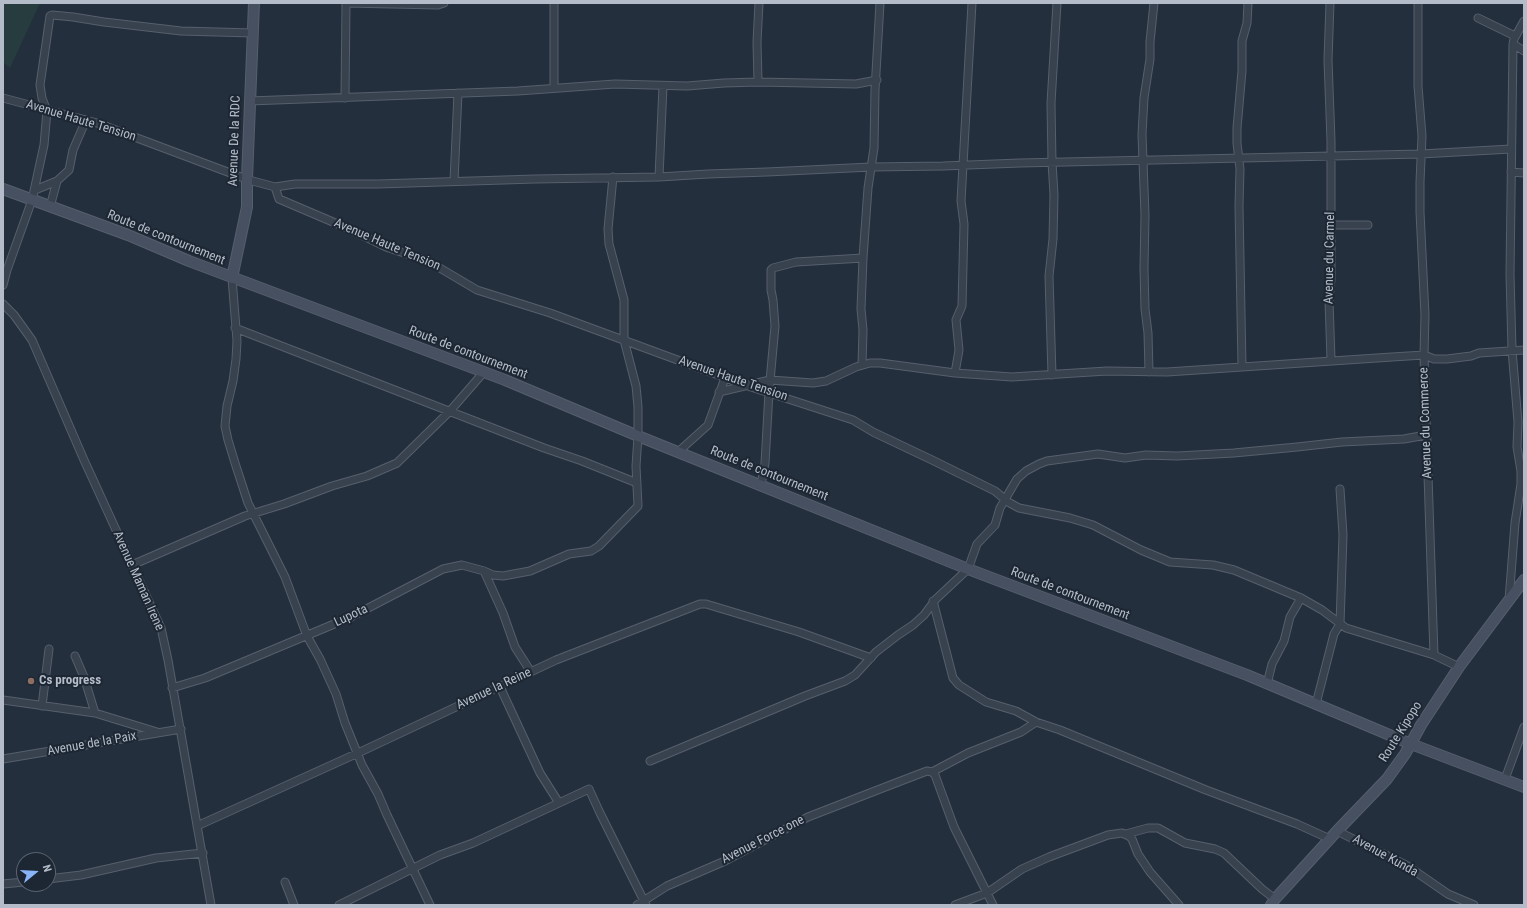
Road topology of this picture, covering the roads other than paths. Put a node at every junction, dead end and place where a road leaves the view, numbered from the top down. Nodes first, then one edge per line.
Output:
1 (254, 3) edge
2 (346, 3) edge
3 (444, 3) edge
4 (554, 3) edge
5 (759, 3) edge
6 (880, 3) edge
7 (972, 3) edge
8 (1057, 3) edge
9 (1154, 3) edge
10 (1248, 3) edge
11 (1330, 3) edge
12 (1418, 3) edge
13 (1478, 18) dead end
14 (1524, 21) edge
15 (253, 33) junction
16 (1515, 36) junction
17 (1513, 44) junction
18 (1524, 51) edge
19 (877, 80) junction
20 (758, 82) junction
21 (663, 86) junction
22 (554, 88) junction
23 (458, 93) junction
24 (3, 98) edge
25 (345, 98) junction
26 (250, 102) junction
27 (47, 110) junction
28 (86, 120) junction
29 (1511, 149) junction
30 (1421, 154) junction
31 (1330, 156) junction
32 (1239, 158) junction
33 (1142, 160) junction
34 (1052, 162) junction
35 (963, 165) junction
36 (871, 166) junction
37 (1511, 172) junction
38 (1524, 172) edge
39 (613, 177) junction
40 (659, 178) junction
41 (246, 179) junction
42 (56, 181) junction
43 (454, 181) junction
44 (275, 187) junction
45 (3, 189) edge
46 (34, 195) junction
47 (50, 207) junction
48 (1368, 225) dead end
49 (1330, 226) junction
50 (863, 258) junction
51 (232, 278) junction
52 (3, 285) edge
53 (3, 304) edge
54 (235, 328) junction
55 (624, 340) junction
56 (1512, 350) junction
57 (1524, 350) edge
58 (1424, 355) junction
59 (1331, 360) junction
60 (862, 365) junction
61 (1242, 367) junction
62 (1149, 372) junction
63 (483, 373) junction
64 (955, 373) junction
65 (1052, 375) junction
66 (725, 378) junction
67 (770, 380) junction
68 (748, 386) junction
69 (719, 392) junction
70 (769, 392) junction
71 (450, 411) junction
72 (1426, 435) junction
73 (638, 436) junction
74 (678, 452) junction
75 (637, 484) junction
76 (761, 485) junction
77 (1340, 489) dead end
78 (1004, 500) junction
79 (253, 514) junction
80 (132, 565) junction
81 (968, 569) junction
82 (484, 571) junction
83 (1524, 580) edge
84 (1301, 598) junction
85 (1509, 600) junction
86 (933, 601) junction
87 (1340, 624) junction
88 (307, 636) junction
89 (49, 649) dead end
90 (1434, 655) junction
91 (75, 656) dead end
92 (871, 658) junction
93 (1459, 667) junction
94 (531, 672) junction
95 (1267, 684) junction
96 (500, 687) junction
97 (172, 688) junction
98 (3, 700) edge
99 (1316, 704) junction
100 (42, 706) junction
101 (95, 714) junction
102 (1036, 722) junction
103 (1524, 727) edge
104 (181, 729) junction
105 (159, 732) junction
106 (1411, 744) junction
107 (358, 754) junction
108 (3, 759) edge
109 (650, 761) dead end
110 (932, 772) junction
111 (1505, 779) junction
112 (1524, 787) edge
113 (559, 803) junction
114 (197, 826) junction
115 (1337, 831) junction
116 (1126, 834) junction
117 (1330, 839) junction
118 (203, 853) junction
119 (412, 869) junction
120 (56, 878) edge
121 (284, 882) dead end
122 (16, 883) edge
123 (3, 884) edge
124 (986, 893) junction
125 (1273, 902) edge
126 (645, 903) edge
127 (211, 905) edge
128 (294, 905) edge
129 (339, 905) edge
130 (430, 905) edge
131 (637, 905) edge
132 (955, 905) edge
133 (993, 905) edge
134 (1179, 905) edge
135 (1474, 905) edge

1 - 15 street, Avenue De la RDC
2 - 3 street
2 - 25 street
4 - 22 street
5 - 20 street
6 - 19 street
7 - 35 street
8 - 34 street
9 - 33 street
10 - 32 street
11 - 31 street, Avenue du Carmel
12 - 30 street, Avenue du Commerce
13 - 16 street
14 - 16 street
15 - 26 street, Avenue De la RDC
15 - 27 street
16 - 17 street
17 - 18 street
17 - 29 street
19 - 20 street
19 - 36 street
20 - 21 street
21 - 22 street
21 - 40 street
22 - 23 street
23 - 25 street
23 - 43 street
24 - 27 street, Avenue Haute Tension
25 - 26 street
26 - 41 street, Avenue De la RDC
27 - 28 street, Avenue Haute Tension
27 - 46 street
28 - 41 street, Avenue Haute Tension
28 - 42 street
29 - 30 street
29 - 37 street
30 - 31 street
30 - 58 street, Avenue du Commerce
31 - 32 street
31 - 49 street, Avenue du Carmel
32 - 33 street
32 - 61 street
33 - 34 street
33 - 62 street
34 - 35 street
34 - 65 street
35 - 36 street
35 - 64 street
36 - 40 street
36 - 50 street
37 - 38 street
37 - 56 street
39 - 40 street
39 - 43 street
39 - 55 street, Lupota
41 - 44 street, Avenue Haute Tension
41 - 51 street, Avenue De la RDC
42 - 46 street
42 - 47 street
43 - 44 street
44 - 55 street, Avenue Haute Tension
45 - 46 street, Route de contournement
46 - 47 street, Route de contournement
46 - 52 street
47 - 51 street, Route de contournement
48 - 49 street
49 - 59 street, Avenue du Carmel
50 - 60 street
50 - 67 street
51 - 54 street
51 - 63 street, Route de contournement
53 - 80 street, Avenue Maman Irene
54 - 71 street
54 - 79 street
55 - 66 street, Avenue Haute Tension
55 - 73 street, Lupota
56 - 57 street
56 - 58 street
56 - 85 street
58 - 59 street
58 - 72 street, Avenue du Commerce
59 - 61 street
60 - 64 street
60 - 67 street
61 - 62 street
62 - 65 street
63 - 71 street
63 - 73 street, Route de contournement
64 - 65 street
66 - 68 street, Avenue Haute Tension
66 - 69 street
67 - 68 street
67 - 70 street
68 - 69 street
68 - 70 street, Avenue Haute Tension
69 - 74 street
70 - 76 street
70 - 78 street, Avenue Haute Tension
71 - 75 street
71 - 79 street
72 - 78 street
72 - 90 street, Avenue du Commerce
73 - 74 street, Route de contournement
73 - 75 street, Lupota
74 - 76 street, Route de contournement
75 - 82 street, Lupota
76 - 81 street, Route de contournement
77 - 87 street
78 - 81 street
78 - 84 street, Avenue Haute Tension
79 - 80 street
79 - 88 street
80 - 97 street, Avenue Maman Irene
81 - 86 street
81 - 95 street, Route de contournement
82 - 88 street, Lupota
82 - 94 street
83 - 85 street, Route Kipopo
84 - 87 street, Avenue Haute Tension
84 - 95 street
85 - 93 street, Route Kipopo
86 - 92 street
86 - 102 street
87 - 90 street, Avenue Haute Tension
87 - 99 street
88 - 97 street, Lupota
88 - 107 street
89 - 100 street
90 - 93 street, Avenue Haute Tension
91 - 101 street
92 - 94 street, Avenue la Reine
92 - 109 street
93 - 106 street, Route Kipopo
94 - 96 street, Avenue la Reine
95 - 99 street, Route de contournement
96 - 107 street, Avenue la Reine
96 - 113 street
97 - 104 street, Avenue Maman Irene
98 - 100 street
99 - 106 street, Route de contournement
100 - 101 street
101 - 105 street
102 - 110 street, Avenue Force one
102 - 117 street
103 - 111 street
104 - 105 street, Avenue de la Paix
104 - 114 street, Avenue Maman Irene
105 - 108 street, Avenue de la Paix
106 - 111 street, Route de contournement
106 - 115 street, Route Kipopo
107 - 114 street, Avenue la Reine
107 - 119 street
110 - 124 street
110 - 126 street, Avenue Force one
111 - 112 street, Route de contournement
113 - 119 street
113 - 126 street
114 - 118 street, Avenue Maman Irene
115 - 117 street, Route Kipopo
115 - 135 street, Avenue Kunda
116 - 124 street
116 - 125 street
116 - 134 street
117 - 125 street, Route Kipopo
118 - 120 street
118 - 127 street, Avenue Maman Irene
119 - 129 street
119 - 130 street
121 - 128 street
122 - 123 street
124 - 132 street
124 - 133 street
126 - 131 street, Avenue Force one

